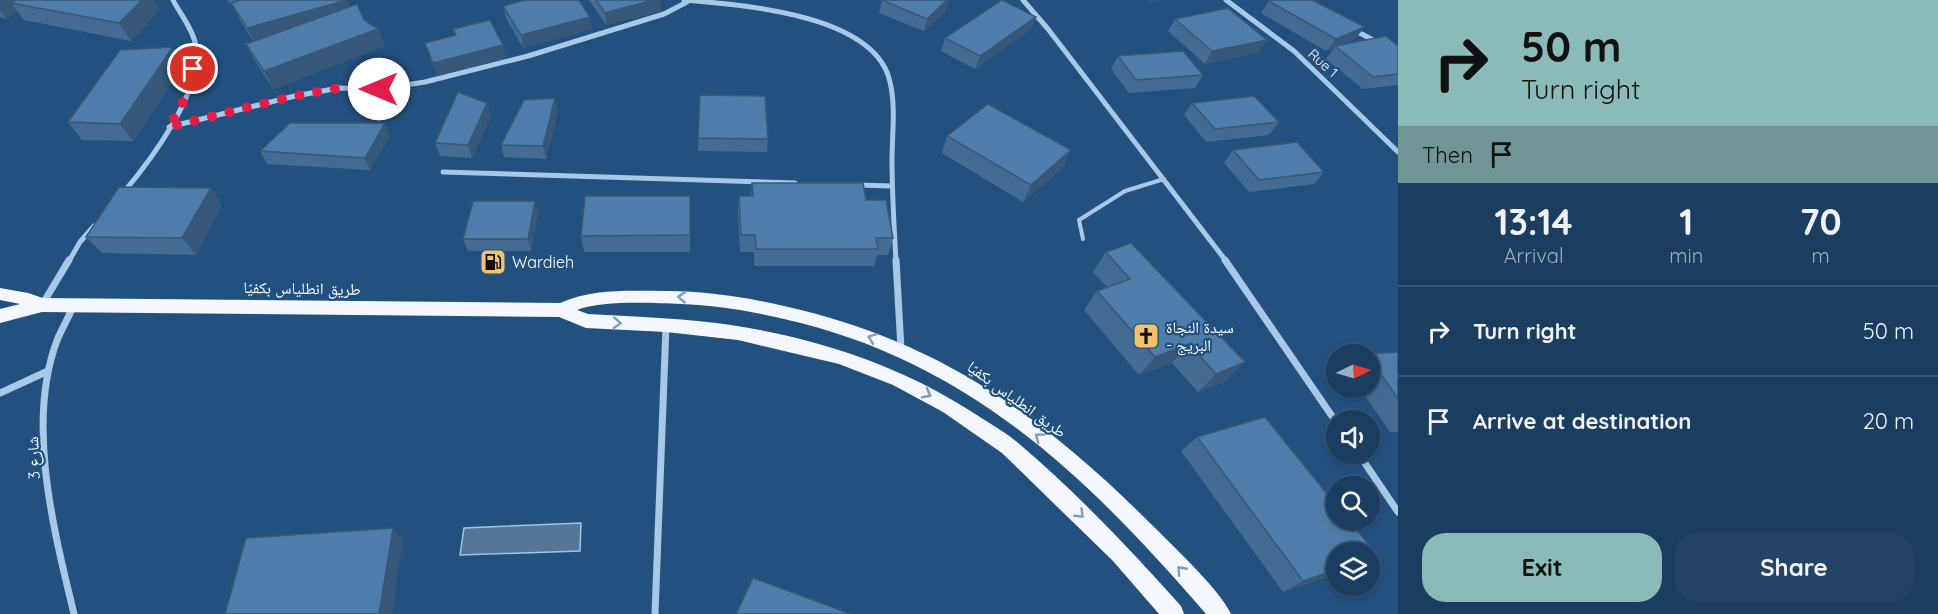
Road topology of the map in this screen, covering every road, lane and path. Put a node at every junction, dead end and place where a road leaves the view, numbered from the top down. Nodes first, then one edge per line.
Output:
1 (173, 0) edge
2 (1023, 0) edge
3 (1226, 0) edge
4 (685, 1) edge
5 (1351, 29) edge
6 (1379, 44) edge
7 (169, 127) junction
8 (1398, 152) edge
9 (443, 172) dead end
10 (1164, 179) junction
11 (800, 184) edge
12 (846, 185) edge
13 (892, 186) junction
14 (119, 198) edge
15 (99, 221) edge
16 (1083, 239) dead end
17 (0, 294) edge
18 (42, 305) junction
19 (74, 305) junction
20 (561, 310) junction
21 (0, 316) edge
22 (666, 325) junction
23 (901, 350) junction
24 (48, 371) junction
25 (0, 393) edge
26 (1328, 410) edge
27 (1365, 464) edge
28 (1398, 512) edge
29 (74, 614) edge
30 (656, 614) edge
31 (1173, 614) edge
32 (1220, 614) edge

1 - 7 street
2 - 10 street
3 - 8 street, Rue 1
4 - 7 street
4 - 13 street
5 - 6 street
7 - 14 street
9 - 11 street
10 - 16 lane
10 - 26 street
12 - 13 street
13 - 23 street
15 - 18 street
17 - 18 highway, طريق انطلياس بكفيّا
18 - 19 highway, طريق انطلياس بكفيّا
18 - 21 highway, طريق انطلياس بكفيّا
19 - 20 highway, طريق انطلياس بكفيّا
19 - 24 street, شارع 3
20 -> 22 highway, طريق انطلياس بكفيّا
23 -> 20 highway, طريق انطلياس بكفيّا
22 - 30 street
22 -> 31 highway, طريق انطلياس بكفيّا
32 -> 23 highway, طريق انطلياس بكفيّا
24 - 25 street
24 - 29 street, شارع 3
27 - 28 street

